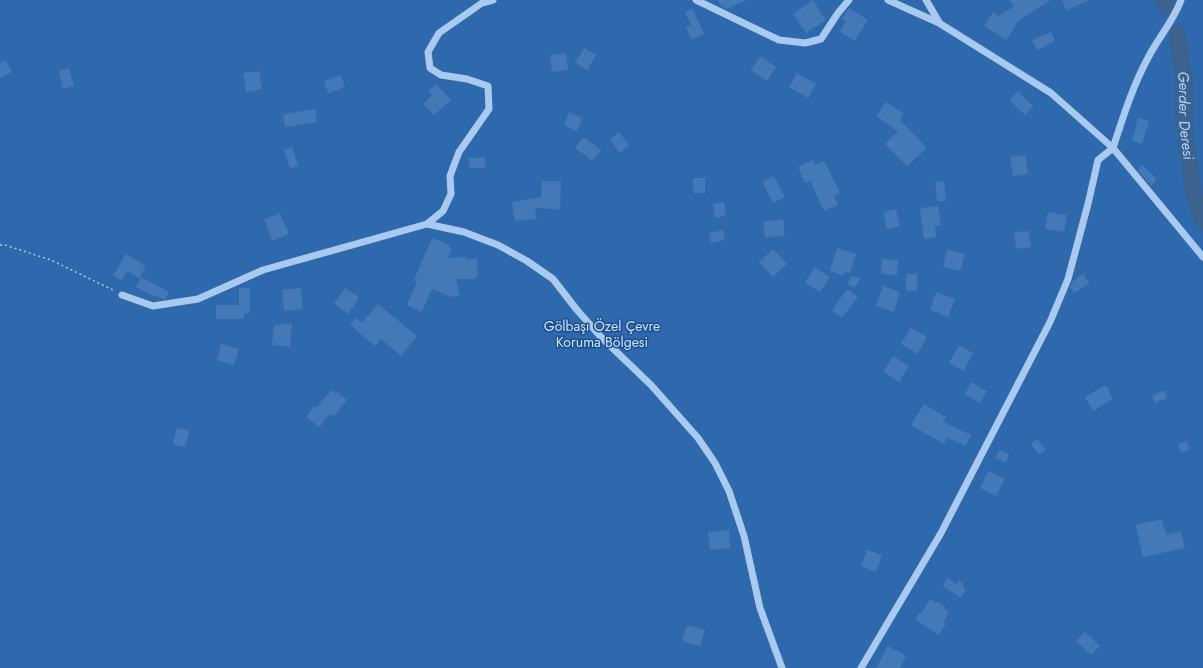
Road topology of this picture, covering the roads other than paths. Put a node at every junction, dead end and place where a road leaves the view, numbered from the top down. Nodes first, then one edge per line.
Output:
1 (493, 0) edge
2 (696, 0) edge
3 (849, 0) edge
4 (888, 0) edge
5 (926, 0) edge
6 (1181, 0) edge
7 (939, 23) junction
8 (1113, 148) junction
9 (428, 224) junction
10 (1203, 257) edge
11 (122, 295) road end
12 (782, 668) edge
13 (861, 668) edge

1 - 9 street
2 - 3 street
4 - 7 street
5 - 7 street
6 - 8 street
7 - 8 street
8 - 10 street
8 - 13 street
9 - 11 street
9 - 12 street

